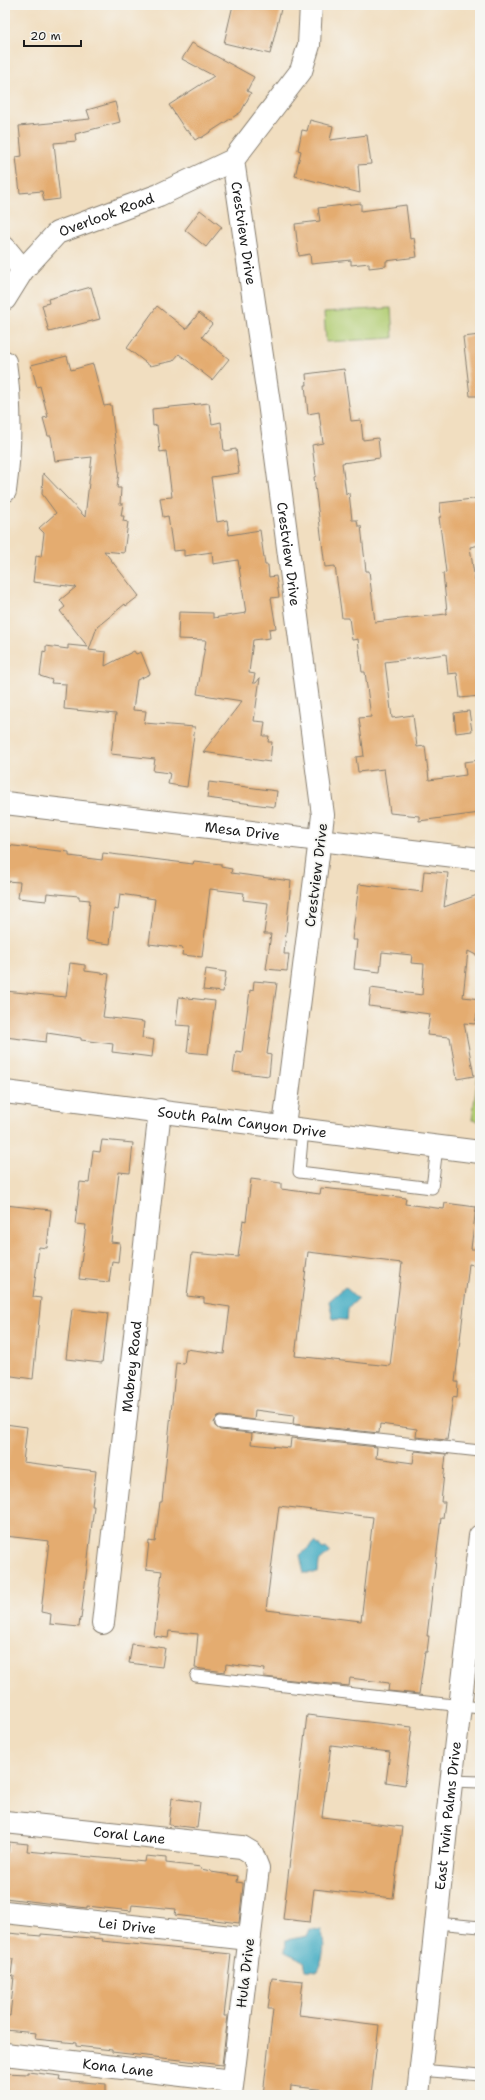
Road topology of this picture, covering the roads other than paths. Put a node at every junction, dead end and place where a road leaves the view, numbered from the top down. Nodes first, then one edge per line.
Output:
1 (311, 5) edge
2 (233, 160) junction
3 (5, 248) edge
4 (23, 270) junction
5 (5, 299) edge
6 (5, 362) edge
7 (5, 491) edge
8 (5, 803) edge
9 (321, 841) junction
10 (480, 859) edge
11 (5, 1092) edge
12 (160, 1110) junction
13 (293, 1128) junction
14 (437, 1147) junction
15 (480, 1152) edge
16 (221, 1423) dead end
17 (480, 1451) edge
18 (480, 1536) edge
19 (103, 1623) dead end
20 (196, 1676) dead end
21 (470, 1707) edge
22 (451, 1781) junction
23 (480, 1782) edge
24 (5, 1822) edge
25 (252, 1853) joint
26 (5, 1912) edge
27 (437, 1923) junction
28 (480, 1927) edge
29 (249, 1940) junction
30 (5, 2054) edge
31 (420, 2070) junction
32 (480, 2075) edge
33 (232, 2088) edge
34 (418, 2095) edge

1 - 2 street
2 - 4 street, Overlook Road
2 - 9 street, Crestview Drive
3 - 4 street
4 - 5 street, Overlook Road
6 - 7 street
8 - 9 street, Mesa Drive
9 - 10 street, Mesa Drive
9 - 13 street, Crestview Drive
11 - 12 street, South Palm Canyon Drive
12 - 13 street, South Palm Canyon Drive
12 - 19 street, Mabrey Road
13 - 14 street, South Palm Canyon Drive
13 - 14 lane
14 - 15 street, South Palm Canyon Drive
16 - 17 lane
18 - 21 street, East Twin Palms Drive
20 - 21 lane
21 - 22 street, East Twin Palms Drive
22 - 23 lane
22 - 27 street, East Twin Palms Drive
24 - 25 street, Coral Lane
25 - 29 street, Hula Drive
26 - 29 street, Lei Drive
27 - 28 lane
27 - 31 street, East Twin Palms Drive
29 - 33 street, Hula Drive
30 - 33 street, Kona Lane
31 - 32 lane
31 - 34 street, East Twin Palms Drive

